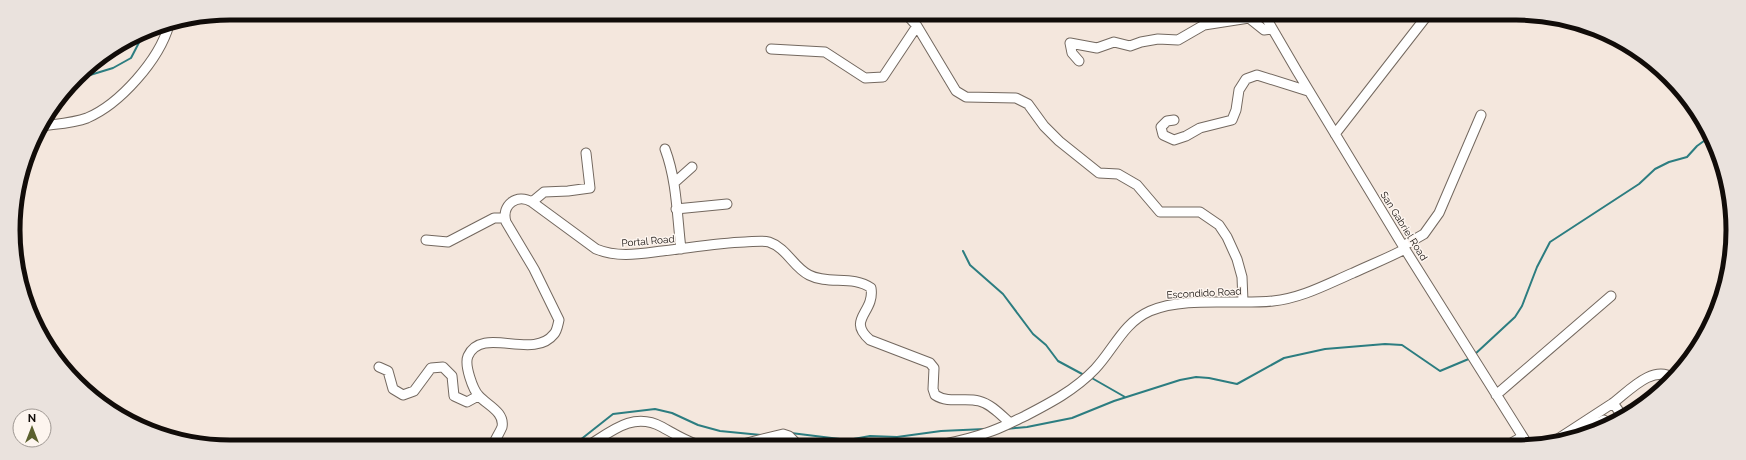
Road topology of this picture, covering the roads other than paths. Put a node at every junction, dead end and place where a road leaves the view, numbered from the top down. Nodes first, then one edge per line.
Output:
1 (912, 20) edge
2 (1236, 20) edge
3 (1252, 20) edge
4 (1268, 20) edge
5 (1424, 20) edge
6 (917, 26) junction
7 (168, 29) edge
8 (1272, 29) junction
9 (770, 49) dead end
10 (1079, 61) dead end
11 (1308, 91) junction
12 (1481, 115) dead end
13 (1174, 120) dead end
14 (48, 125) edge
15 (1335, 134) junction
16 (665, 149) dead end
17 (586, 153) dead end
18 (692, 167) dead end
19 (674, 183) junction
20 (532, 202) junction
21 (727, 204) dead end
22 (676, 209) junction
23 (505, 218) junction
24 (426, 240) dead end
25 (1404, 248) junction
26 (680, 249) junction
27 (1611, 296) dead end
28 (1243, 301) junction
29 (379, 367) dead end
30 (1668, 374) edge
31 (1496, 395) junction
32 (478, 396) junction
33 (1613, 404) junction
34 (1620, 413) edge
35 (1010, 423) junction
36 (1566, 434) edge
37 (1522, 437) junction
38 (495, 440) edge
39 (598, 440) edge
40 (688, 440) edge
41 (759, 440) edge
42 (793, 440) edge
43 (961, 440) edge
44 (1517, 440) edge
45 (1524, 440) edge

1 - 6 street
2 - 10 street
3 - 8 street
4 - 8 street, San Gabriel Road
5 - 15 street
6 - 9 street
6 - 28 street
7 - 14 street
8 - 11 street, San Gabriel Road
11 - 13 street
11 - 15 street, San Gabriel Road
12 - 25 street, Escondido Road
15 - 25 street, San Gabriel Road
16 - 19 street
17 - 20 street
18 - 19 street
19 - 22 street
20 - 23 street
20 - 26 street, Portal Road
21 - 22 street
22 - 26 street
23 - 24 street
23 - 32 street
25 - 28 street, Escondido Road
25 - 31 street, San Gabriel Road
26 - 35 street, Portal Road
27 - 31 street
28 - 35 street, Escondido Road
29 - 32 street
30 - 33 street
31 - 37 street, San Gabriel Road
32 - 38 street
33 - 34 street
33 - 36 street
35 - 43 street, Escondido Road
37 - 44 street
37 - 45 street, San Gabriel Road
39 - 40 street
41 - 42 street

